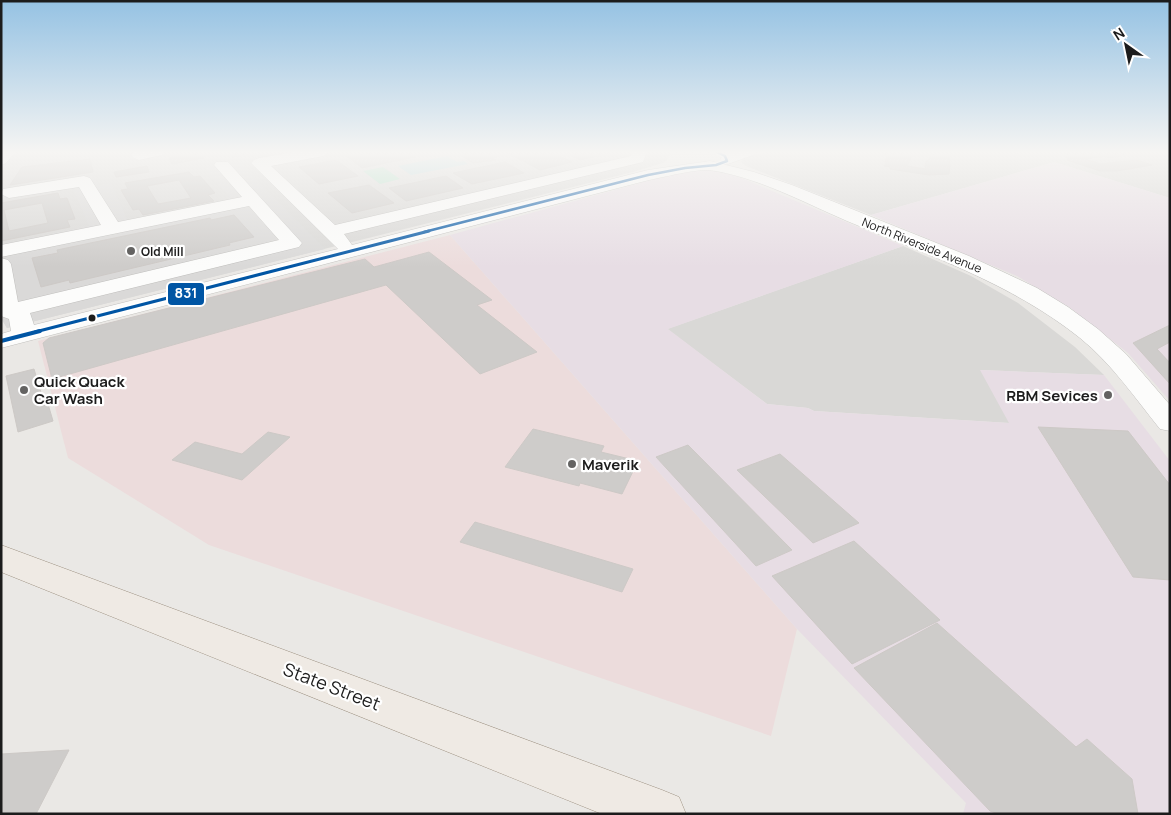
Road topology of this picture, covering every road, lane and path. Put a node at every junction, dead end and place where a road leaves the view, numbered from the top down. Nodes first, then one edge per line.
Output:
1 (27, 190) edge
2 (89, 190) edge
3 (244, 190) edge
4 (287, 190) edge
5 (507, 190) edge
6 (590, 190) edge
7 (789, 190) edge
8 (8, 193) dead end
9 (253, 200) junction
10 (112, 228) junction
11 (331, 232) junction
12 (292, 243) junction
13 (1, 251) edge
14 (351, 252) junction
15 (311, 262) junction
16 (1, 264) edge
17 (8, 311) junction
18 (24, 335) junction
19 (1, 340) edge
20 (1170, 423) edge
21 (1, 558) edge
22 (662, 814) edge

1 - 8 street
2 - 10 street
3 - 9 street
4 - 11 street
5 - 11 street
6 - 14 street
7 - 20 street, North Riverside Avenue
9 - 10 street
9 - 12 street
10 - 13 street
11 - 14 street
12 - 15 street
12 - 17 street
14 - 15 street
15 - 18 street
16 - 17 street
17 - 18 street
18 - 19 street
21 - 22 main road, State Street

